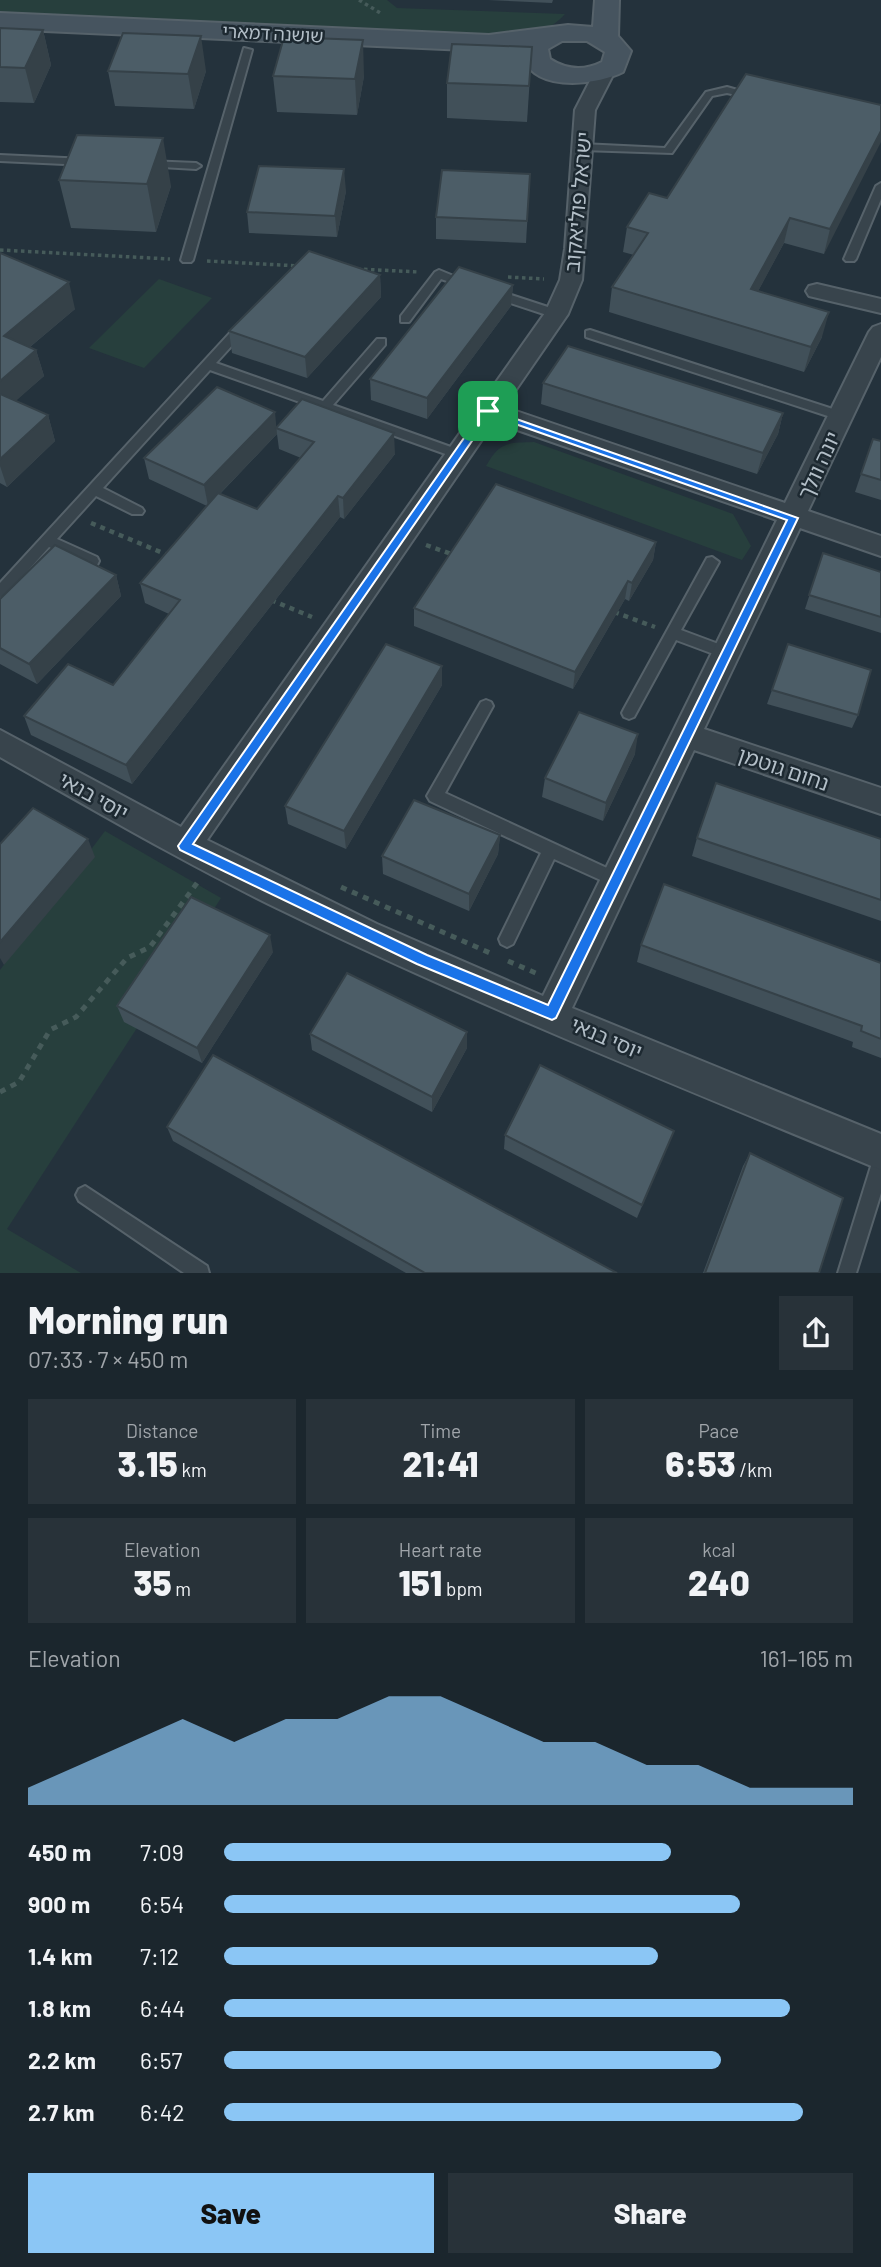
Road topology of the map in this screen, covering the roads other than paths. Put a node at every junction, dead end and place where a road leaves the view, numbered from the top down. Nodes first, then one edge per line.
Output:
1 (607, 0) edge
2 (0, 21) edge
3 (565, 27) junction
4 (605, 38) junction
5 (0, 39) edge
6 (247, 50) junction
7 (551, 70) junction
8 (605, 71) junction
9 (765, 99) edge
10 (585, 110) junction
11 (582, 147) junction
12 (0, 158) edge
13 (102, 163) edge
14 (129, 164) edge
15 (196, 166) dead end
16 (881, 186) edge
17 (849, 259) dead end
18 (187, 260) road end
19 (817, 290) dead end
20 (881, 306) edge
21 (556, 314) junction
22 (253, 315) edge
23 (405, 319) dead end
24 (881, 332) edge
25 (590, 334) dead end
26 (381, 342) dead end
27 (208, 365) junction
28 (325, 407) junction
29 (488, 411) junction
30 (841, 416) junction
31 (458, 454) junction
32 (94, 489) junction
33 (137, 511) dead end
34 (793, 518) junction
35 (47, 540) junction
36 (881, 546) edge
37 (92, 561) edge
38 (712, 562) dead end
39 (0, 592) edge
40 (673, 633) junction
41 (727, 653) junction
42 (486, 706) dead end
43 (629, 713) dead end
44 (687, 735) junction
45 (0, 742) edge
46 (881, 801) edge
47 (185, 846) junction
48 (551, 849) junction
49 (617, 880) junction
50 (507, 939) dead end
51 (552, 1013) junction
52 (881, 1152) edge
53 (881, 1163) edge
54 (85, 1195) dead end
55 (200, 1273) edge
56 (847, 1273) edge

1 - 4 main road
2 - 3 main road, שושנה דמארי
3 - 4 main road, שושנה דמארי
3 - 7 main road
4 - 8 main road
5 - 6 main road, שושנה דמארי
6 - 7 main road, שושנה דמארי
6 - 18 lane
7 - 8 main road, שושנה דמארי
7 - 10 street, ישראל פוליאקוב
8 - 10 street, ישראל פוליאקוב
9 - 11 lane
10 - 11 street, ישראל פוליאקוב
11 - 21 street, ישראל פוליאקוב
12 - 13 lane
14 - 15 lane
16 - 17 lane
19 - 20 street
21 - 23 lane
21 - 29 street, ישראל פוליאקוב
22 - 27 lane
24 - 30 street, יונה וולך
25 - 30 lane
26 - 28 lane
27 - 28 lane
27 - 32 lane
28 - 31 lane
29 - 31 street, ישראל פוליאקוב
29 - 34 street
30 - 34 street, יונה וולך
31 - 47 street, ישראל פוליאקוב
32 - 33 lane
32 - 35 lane
34 - 36 street
34 - 41 street, יונה וולך
35 - 37 lane
35 - 39 lane
38 - 40 lane
40 - 41 lane
40 - 43 lane
41 - 44 street, יונה וולך
42 - 48 lane
44 - 46 street, נחום גוטמן
44 - 49 street, יונה וולך
45 - 47 street, יוסי בנאי
47 - 51 street, יוסי בנאי
48 - 49 lane
48 - 50 lane
49 - 51 street, יונה וולך
51 - 52 street, יוסי בנאי
53 - 56 lane
54 - 55 lane

